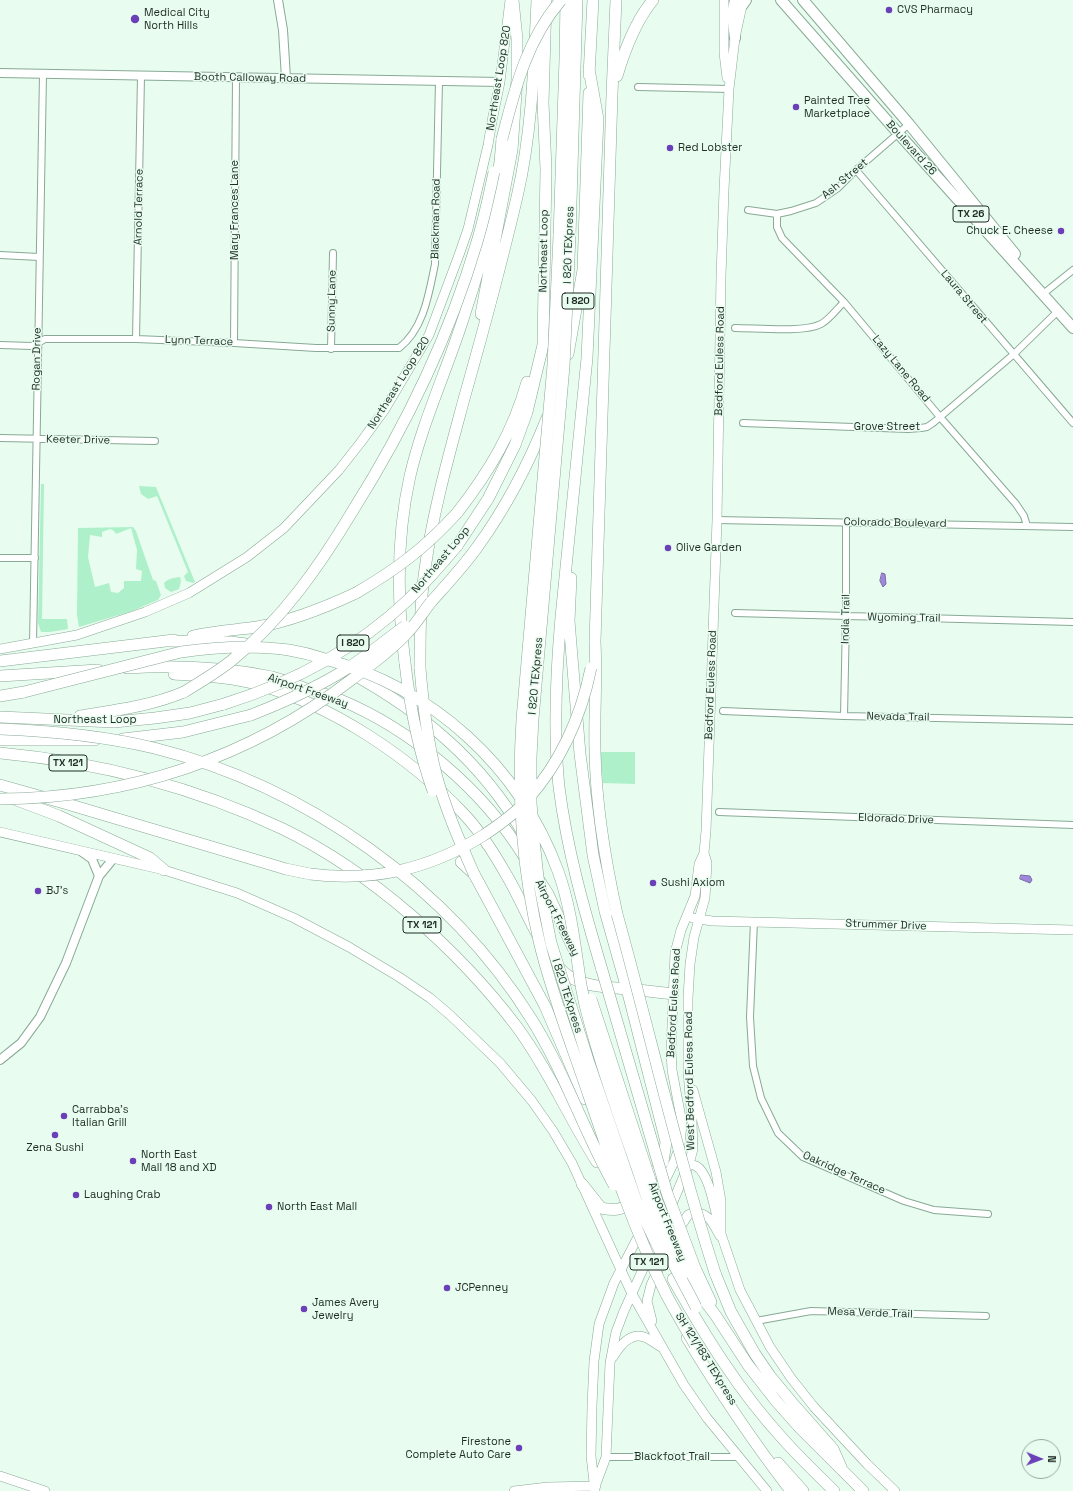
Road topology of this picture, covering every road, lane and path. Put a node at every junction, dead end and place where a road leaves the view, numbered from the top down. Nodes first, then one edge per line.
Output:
1 (278, 0) edge
2 (510, 0) edge
3 (513, 0) edge
4 (537, 0) edge
5 (546, 0) edge
6 (561, 0) edge
7 (566, 0) edge
8 (577, 0) edge
9 (616, 0) edge
10 (653, 0) edge
11 (724, 0) edge
12 (781, 0) edge
13 (804, 0) edge
14 (741, 2) edge
15 (593, 4) edge
16 (735, 38) joint
17 (589, 69) junction
18 (0, 73) edge
19 (43, 74) junction
20 (141, 76) junction
21 (236, 77) junction
22 (286, 78) junction
23 (438, 81) junction
24 (500, 82) junction
25 (638, 87) dead end
26 (729, 89) junction
27 (612, 94) junction
28 (908, 124) junction
29 (898, 133) junction
30 (502, 139) junction
31 (856, 170) junction
32 (748, 210) dead end
33 (777, 214) junction
34 (564, 236) junction
35 (333, 253) dead end
36 (0, 255) edge
37 (38, 256) junction
38 (1073, 270) edge
39 (1043, 294) junction
40 (844, 302) junction
41 (1058, 311) junction
42 (735, 328) dead end
43 (1073, 328) edge
44 (136, 339) junction
45 (38, 343) junction
46 (234, 343) junction
47 (0, 345) edge
48 (543, 345) junction
49 (399, 348) joint
50 (331, 349) junction
51 (1014, 354) junction
52 (474, 361) junction
53 (940, 417) junction
54 (743, 423) dead end
55 (1073, 423) edge
56 (0, 438) edge
57 (36, 438) junction
58 (156, 442) dead end
59 (717, 520) junction
60 (846, 522) junction
61 (1027, 526) junction
62 (1073, 527) edge
63 (568, 542) junction
64 (0, 558) edge
65 (35, 558) junction
66 (431, 602) junction
67 (735, 613) dead end
68 (846, 617) junction
69 (1073, 622) edge
70 (168, 641) junction
71 (595, 642) junction
72 (33, 644) junction
73 (0, 650) edge
74 (0, 661) edge
75 (134, 668) junction
76 (0, 676) edge
77 (0, 696) edge
78 (724, 711) dead end
79 (844, 716) junction
80 (0, 717) edge
81 (58, 720) junction
82 (1073, 721) edge
83 (0, 729) edge
84 (0, 740) edge
85 (0, 753) edge
86 (0, 785) edge
87 (0, 794) edge
88 (0, 799) edge
89 (719, 812) dead end
90 (1073, 825) edge
91 (0, 832) edge
92 (81, 852) junction
93 (704, 853) junction
94 (113, 859) junction
95 (164, 870) junction
96 (474, 874) junction
97 (99, 876) junction
98 (548, 894) junction
99 (688, 917) junction
100 (699, 919) junction
101 (754, 921) junction
102 (1073, 930) edge
103 (627, 989) junction
104 (673, 994) junction
105 (688, 998) junction
106 (0, 1060) edge
107 (688, 1071) junction
108 (674, 1162) junction
109 (689, 1164) junction
110 (582, 1184) junction
111 (616, 1193) junction
112 (630, 1214) junction
113 (988, 1214) dead end
114 (721, 1234) junction
115 (725, 1246) junction
116 (691, 1270) junction
117 (621, 1271) junction
118 (632, 1294) junction
119 (986, 1316) dead end
120 (756, 1321) junction
121 (698, 1323) junction
122 (663, 1348) junction
123 (610, 1363) junction
124 (606, 1457) junction
125 (738, 1457) junction
126 (842, 1472) junction
127 (0, 1476) edge
128 (596, 1489) edge
129 (45, 1491) edge
130 (514, 1491) edge
131 (767, 1491) edge
132 (791, 1491) edge
133 (803, 1491) edge
134 (834, 1491) edge
135 (862, 1491) edge
136 (895, 1491) edge

1 - 22 street
2 - 24 main road, Northeast Loop 820
3 - 52 highway
4 - 52 highway
5 - 48 highway, Northeast Loop / I 820
6 - 30 highway, bridge
7 - 34 highway, I 820 TEXpress
8 - 34 highway, I 820 TEXpress
9 - 27 highway
10 - 27 highway
11 - 26 main road, Bedford Euless Road
12 - 29 main road, Boulevard 26 / TX 26
13 - 28 main road, Boulevard 26 / TX 26
14 - 16 main road
15 - 17 highway, Northeast Loop
16 - 26 main road, Bedford Euless Road
17 - 63 highway
17 - 66 highway, Northeast Loop / I 820
18 - 19 street, Booth Calloway Road
19 - 20 street, Booth Calloway Road
19 - 37 street, Rogan Drive
20 - 21 street, Booth Calloway Road
20 - 44 street, Arnold Terrace
21 - 22 street, Booth Calloway Road
21 - 46 street, Mary Frances Lane
22 - 23 street, Booth Calloway Road
23 - 24 street, Booth Calloway Road
23 - 49 street, Blackman Road
24 - 72 main road, Northeast Loop 820
25 - 26 street
26 - 59 main road, Bedford Euless Road
27 - 71 highway
28 - 29 street, Ash Street
28 - 39 main road, Boulevard 26 / TX 26
29 - 31 street, Ash Street
29 - 39 main road, Boulevard 26 / TX 26
30 - 81 highway, bridge
30 - 96 highway, bridge
31 - 33 street, Ash Street
31 - 51 street, Laura Street
32 - 33 street, Ash Street
33 - 40 street, Lazy Lane Road
34 - 112 highway, I 820 TEXpress, bridge
34 - 121 highway, I 820 TEXpress, bridge
35 - 50 street, Sunny Lane
36 - 37 street
37 - 45 street, Rogan Drive
38 - 39 street
39 - 41 main road, Boulevard 26 / TX 26
40 - 42 street
40 - 53 street, Lazy Lane Road
41 - 43 main road, Boulevard 26 / TX 26
41 - 51 street, Grove Street
44 - 45 street, Lynn Terrace
44 - 46 street, Lynn Terrace
45 - 47 street, Lynn Terrace
45 - 57 street, Rogan Drive
46 - 50 street, Lynn Terrace
48 - 70 highway, bridge
48 - 81 highway, Northeast Loop / I 820, bridge
49 - 50 street, Lynn Terrace
51 - 53 street, Grove Street
51 - 55 street, Laura Street
52 - 96 highway, bridge
53 - 54 street, Grove Street
53 - 61 street, Lazy Lane Road
56 - 57 street, Keeter Drive
57 - 58 street, Keeter Drive
57 - 65 street, Rogan Drive
59 - 60 street, Colorado Boulevard
59 - 93 main road, Bedford Euless Road
60 - 61 street, Colorado Boulevard
60 - 68 street, India Trail
61 - 62 street, Colorado Boulevard
63 - 103 highway
63 - 116 highway, bridge
64 - 65 street
65 - 72 street, Rogan Drive
66 - 84 highway, I 820, bridge
66 - 88 highway, bridge
67 - 68 street, Wyoming Trail
68 - 69 street, Wyoming Trail
68 - 79 street, India Trail
70 - 74 highway
70 - 98 highway
71 - 86 highway, bridge
71 - 126 highway, bridge
72 - 73 main road, Northeast Loop 820
75 - 76 highway, Airport Freeway / TX 121
75 - 98 highway, Airport Freeway / TX 121
75 - 103 highway
77 - 121 highway, bridge
78 - 79 street, Nevada Trail
79 - 82 street, Nevada Trail
80 - 81 highway, Northeast Loop / I 820
83 - 112 highway, bridge
85 - 111 highway, TX 121
87 - 95 highway
89 - 90 street, Eldorado Drive
91 - 92 main road
92 - 94 main road
92 - 97 street
93 - 99 main road, Bedford Euless Road
93 - 100 main road, West Bedford Euless Road
94 - 95 main road
94 - 97 street
95 - 110 main road
96 - 111 highway
97 - 106 street
98 - 116 highway, Airport Freeway / TX 121, bridge
99 - 100 main road, Strummer Drive
99 - 104 main road, Bedford Euless Road
100 - 101 main road, Strummer Drive
100 - 105 main road, West Bedford Euless Road
101 - 102 main road, Strummer Drive
101 - 113 street, Oakridge Terrace
103 - 104 highway
103 - 110 highway
104 - 105 main road
104 - 108 main road, Bedford Euless Road
105 - 107 main road, West Bedford Euless Road
107 - 109 main road, West Bedford Euless Road
107 - 114 main road
108 - 109 main road
108 - 117 main road, Bedford Euless Road
109 - 114 main road
109 - 118 main road, West Bedford Euless Road
110 - 117 main road
111 - 132 highway, TX 121, bridge
112 - 133 highway, SH 121/183 TEXpress, bridge
114 - 115 main road
115 - 120 main road
115 - 122 main road
116 - 126 highway
117 - 118 main road
117 - 128 main road
118 - 122 main road
118 - 123 main road, West Bedford Euless Road
119 - 120 street, Mesa Verde Trail
120 - 136 main road
121 - 134 highway, SH 121/183 TEXpress
122 - 123 main road
122 - 125 main road
123 - 124 main road, West Bedford Euless Road
124 - 125 street, Blackfoot Trail
124 - 128 main road, West Bedford Euless Road
125 - 131 main road
126 - 135 highway
127 - 129 main road
128 - 130 main road

